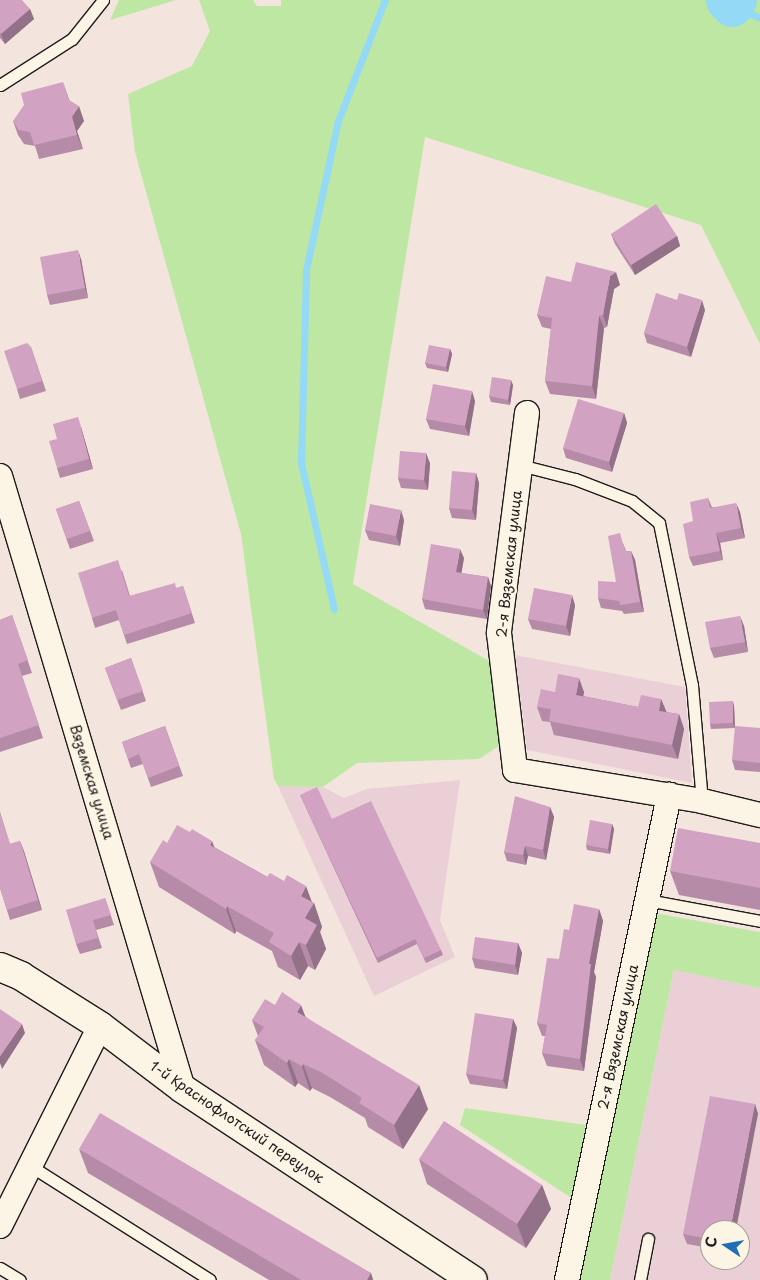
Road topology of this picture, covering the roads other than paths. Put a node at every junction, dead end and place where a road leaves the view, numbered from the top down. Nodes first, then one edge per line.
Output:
1 (102, 0) edge
2 (0, 85) edge
3 (527, 413) dead end
4 (520, 465) junction
5 (0, 476) edge
6 (669, 795) junction
7 (702, 800) junction
8 (760, 815) edge
9 (647, 900) junction
10 (760, 922) edge
11 (0, 966) edge
12 (100, 1026) junction
13 (183, 1089) junction
14 (29, 1166) junction
15 (0, 1226) edge
16 (648, 1239) dead end
17 (0, 1268) edge
18 (20, 1280) edge
19 (210, 1280) edge
20 (473, 1280) edge
21 (567, 1280) edge
22 (640, 1280) edge

1 - 2 lane
3 - 4 street, 2-я Вяземская улица
4 - 6 street, 2-я Вяземская улица
4 - 7 lane
5 - 13 street, Вяземская улица
6 - 7 street, 2-я Вяземская улица
6 - 9 street, 2-я Вяземская улица
7 - 8 street, 2-я Вяземская улица
9 - 10 lane
9 - 21 street, 2-я Вяземская улица
11 - 12 street, 1-й Краснофлотский переулок
12 - 13 street, 1-й Краснофлотский переулок
12 - 14 street
13 - 20 street, 1-й Краснофлотский переулок
14 - 15 street
14 - 19 lane
16 - 22 lane
17 - 18 lane

